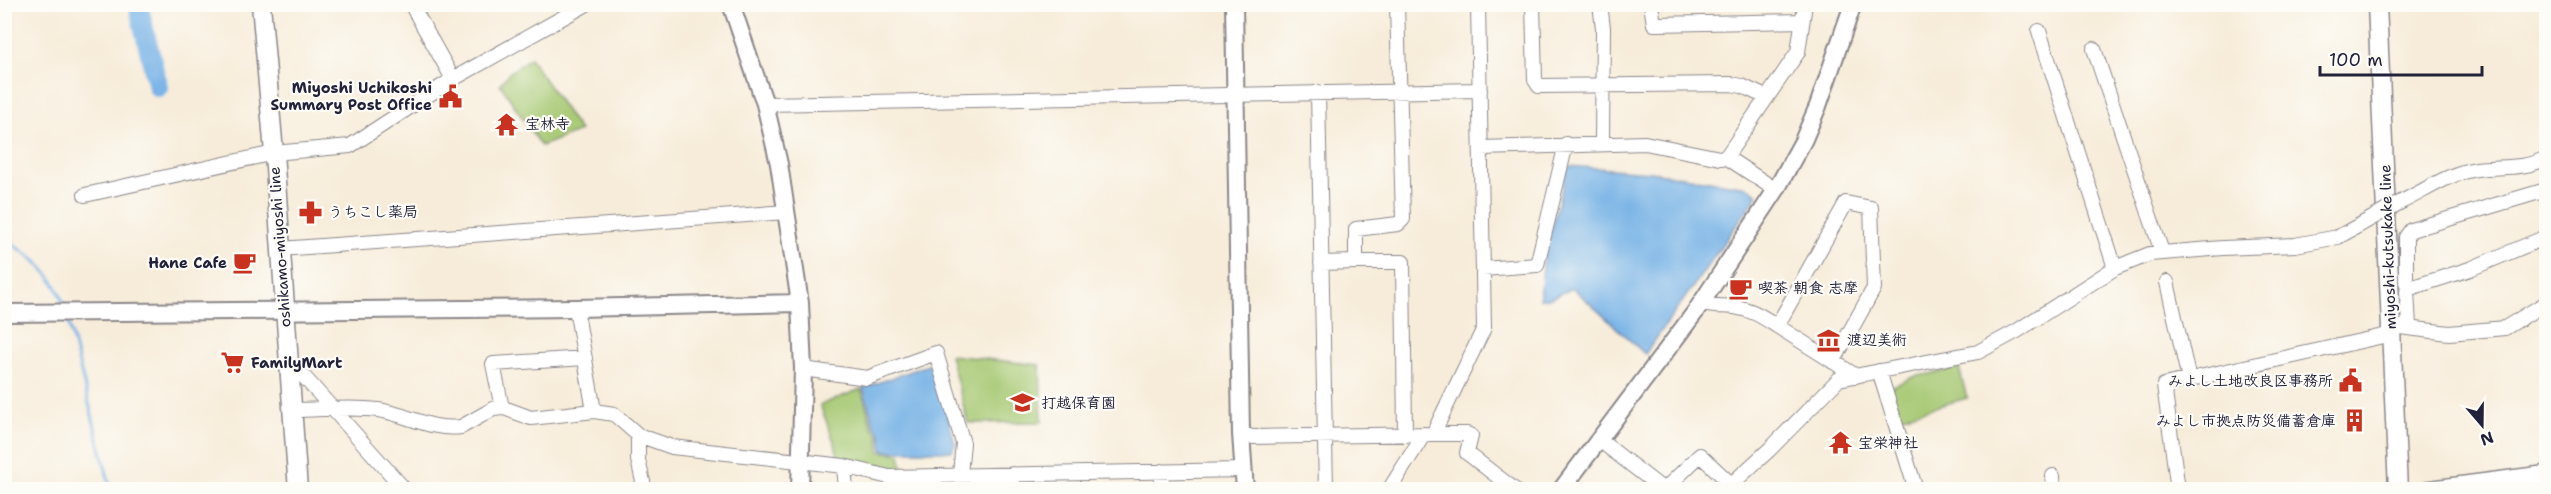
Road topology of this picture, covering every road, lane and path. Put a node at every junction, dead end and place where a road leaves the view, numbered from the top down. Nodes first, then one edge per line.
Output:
1 (261, 4) edge
2 (411, 4) edge
3 (587, 4) edge
4 (731, 4) edge
5 (1234, 4) edge
6 (1397, 4) edge
7 (1478, 4) edge
8 (1533, 4) edge
9 (1600, 4) edge
10 (1652, 4) edge
11 (1804, 4) edge
12 (1853, 4) edge
13 (2377, 4) edge
14 (1802, 21) junction
15 (2039, 31) dead end
16 (2094, 49) dead end
17 (453, 79) junction
18 (1603, 85) junction
19 (1400, 90) junction
20 (1480, 90) junction
21 (1318, 92) junction
22 (1236, 95) junction
23 (1766, 97) junction
24 (765, 104) junction
25 (1602, 142) junction
26 (1566, 144) junction
27 (1481, 148) junction
28 (274, 153) junction
29 (1726, 157) junction
30 (2547, 158) edge
31 (1776, 190) junction
32 (2547, 190) edge
33 (85, 195) dead end
34 (787, 212) junction
35 (2547, 237) edge
36 (280, 249) junction
37 (2162, 252) junction
38 (1356, 262) junction
39 (1321, 263) junction
40 (2115, 267) junction
41 (1483, 269) junction
42 (2168, 282) dead end
43 (2410, 288) junction
44 (800, 303) junction
45 (1701, 303) junction
46 (2547, 303) edge
47 (576, 308) junction
48 (285, 310) junction
49 (4, 313) edge
50 (1777, 326) junction
51 (2397, 329) junction
52 (585, 358) junction
53 (1833, 362) junction
54 (289, 365) junction
55 (803, 369) junction
56 (1879, 371) junction
57 (1856, 376) junction
58 (2189, 380) junction
59 (502, 408) junction
60 (293, 410) junction
61 (333, 410) junction
62 (594, 411) junction
63 (1241, 434) junction
64 (1428, 434) junction
65 (639, 435) junction
66 (1405, 435) junction
67 (1324, 436) junction
68 (1598, 439) junction
69 (801, 461) junction
70 (844, 466) junction
71 (1242, 470) junction
72 (1162, 471) junction
73 (960, 474) junction
74 (1013, 474) junction
75 (2546, 475) edge
76 (1728, 487) edge
77 (298, 489) edge
78 (405, 489) edge
79 (645, 489) edge
80 (800, 489) edge
81 (846, 489) edge
82 (1013, 489) edge
83 (1162, 489) edge
84 (1245, 489) edge
85 (1326, 489) edge
86 (1389, 489) edge
87 (1515, 489) edge
88 (1561, 489) edge
89 (1916, 489) edge
90 (2178, 489) edge
91 (2398, 489) edge
92 (2430, 489) edge

1 - 28 main road, oshikamo-miyoshi line
2 - 17 street
3 - 17 street
4 - 24 street
5 - 22 street
6 - 19 street
7 - 20 street
8 - 18 street
9 - 18 street
10 - 14 street
11 - 14 street
12 - 31 street
13 - 51 main road, miyoshi-kutsukake line
14 - 23 street
15 - 40 street
16 - 37 street
17 - 28 street
18 - 23 street
18 - 25 street
19 - 20 street
19 - 21 street
19 - 38 street
20 - 27 street
21 - 22 street
21 - 39 street
22 - 24 street
22 - 63 street
23 - 29 street
24 - 34 street
25 - 26 street
25 - 29 street
26 - 27 street
26 - 41 street
27 - 41 street
28 - 33 street
28 - 36 main road, oshikamo-miyoshi line
29 - 31 street
30 - 37 street, bridge
31 - 45 street
32 - 43 street
34 - 36 street
34 - 44 street
35 - 43 street
36 - 48 main road, oshikamo-miyoshi line
37 - 40 street
38 - 39 street
38 - 66 street
39 - 67 street
40 - 56 street
41 - 64 street
42 - 58 street
43 - 51 street
44 - 47 street
44 - 55 street
45 - 50 street
45 - 68 street
46 - 51 street
47 - 48 street
47 - 52 street
48 - 49 street
48 - 54 main road, oshikamo-miyoshi line
50 - 53 street
50 - 53 street
51 - 58 street
51 - 91 main road, miyoshi-kutsukake line
52 - 59 street
52 - 62 street
53 - 57 street
54 - 60 main road, oshikamo-miyoshi line
54 - 61 street
55 - 69 street
55 - 73 street
56 - 57 street
56 - 89 street
57 - 76 street
58 - 90 street
59 - 61 street
59 - 62 street
60 - 61 street
60 - 77 main road, oshikamo-miyoshi line
61 - 78 street
62 - 65 street
63 - 67 street
63 - 71 street
64 - 66 street
64 - 86 street
64 - 87 street
65 - 69 street
65 - 79 street
66 - 67 street
67 - 85 street
68 - 76 street
68 - 88 street
69 - 70 street
69 - 80 street
70 - 73 street
70 - 81 street
71 - 72 street
71 - 84 street
72 - 74 street
72 - 83 street
73 - 74 street
74 - 82 street
75 - 92 main road

